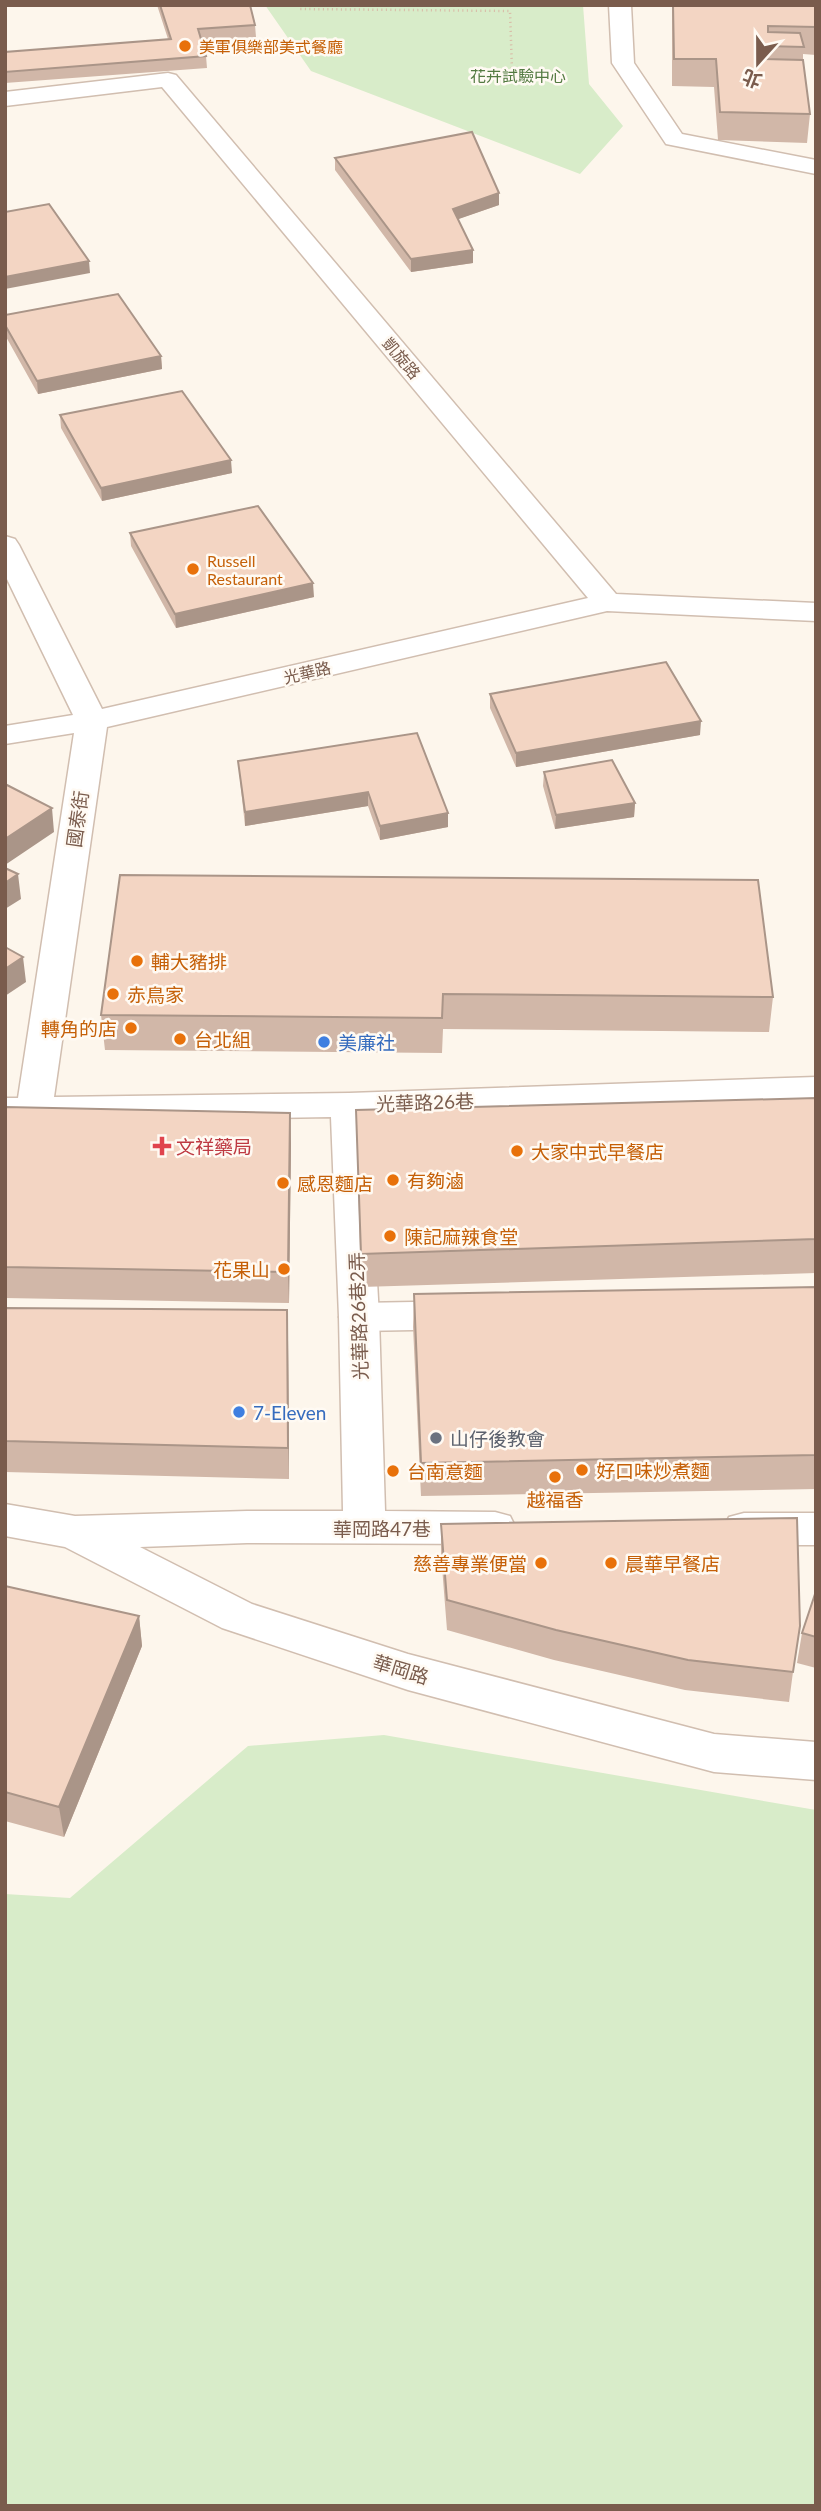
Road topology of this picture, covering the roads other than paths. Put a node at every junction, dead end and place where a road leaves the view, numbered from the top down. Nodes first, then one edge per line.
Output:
1 (620, 5) edge
2 (5, 99) edge
3 (816, 167) edge
4 (5, 545) edge
5 (607, 603) junction
6 (816, 612) edge
7 (92, 721) junction
8 (5, 735) edge
9 (816, 1089) edge
10 (349, 1105) junction
11 (20, 1110) edge
12 (498, 1315) edge
13 (359, 1317) junction
14 (5, 1520) edge
15 (364, 1528) junction
16 (528, 1528) edge
17 (706, 1528) edge
18 (816, 1529) edge
19 (74, 1532) junction
20 (816, 1761) edge

1 - 3 street
2 - 5 street, 凱旋路
4 - 7 street
5 - 6 street
5 - 7 street, 光華路
7 - 8 street, 光華路
7 - 11 street, 國泰街
9 - 10 street, 光華路26巷
10 - 11 street, 光華路26巷
10 - 13 street, 光華路26巷2弄
12 - 13 street
13 - 15 street, 光華路26巷2弄
14 - 19 street, 華岡路
15 - 16 street, 華岡路47巷
15 - 19 street, 華岡路47巷
17 - 18 street
19 - 20 street, 華岡路

